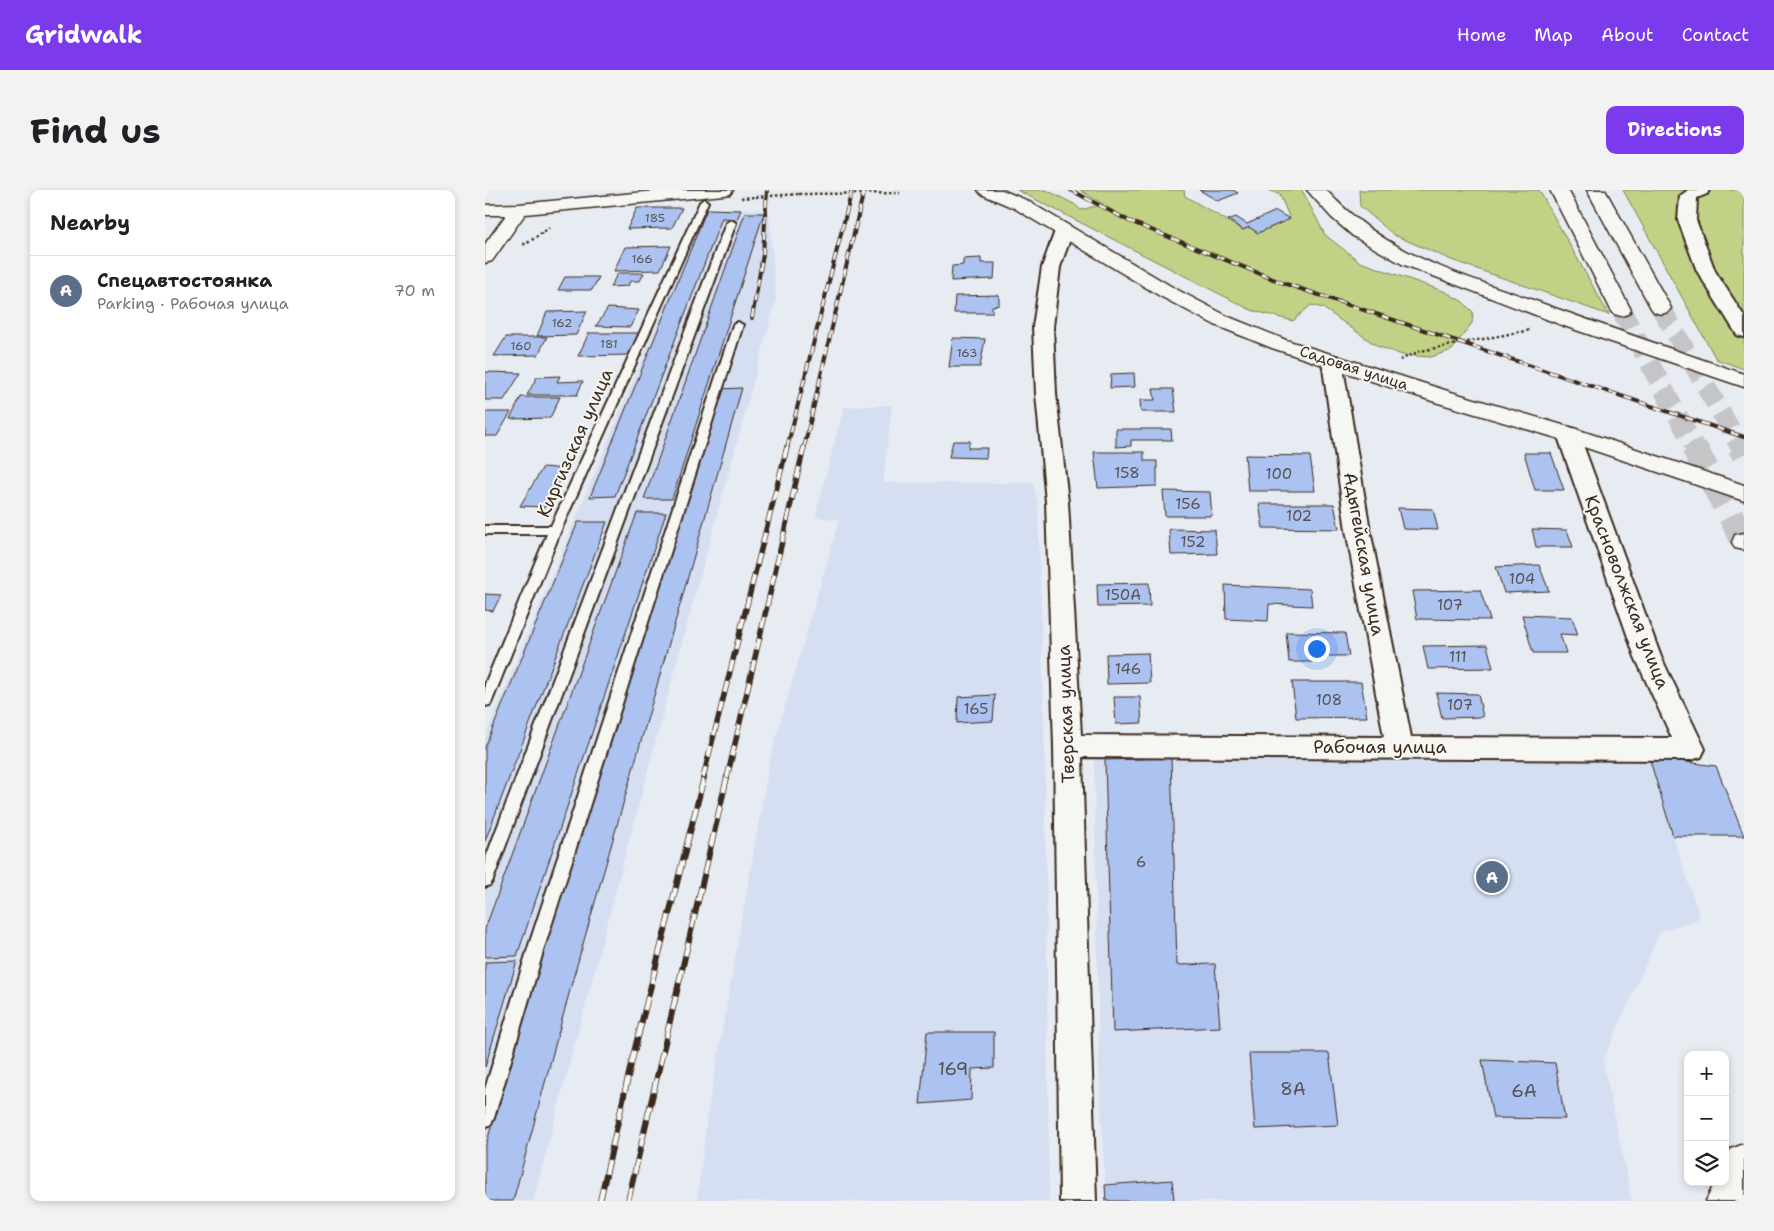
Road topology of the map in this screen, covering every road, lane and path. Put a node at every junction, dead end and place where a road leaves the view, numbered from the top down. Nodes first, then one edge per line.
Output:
1 (724, 190) edge
2 (987, 190) edge
3 (1316, 190) edge
4 (1330, 190) edge
5 (1559, 190) edge
6 (1596, 190) edge
7 (1701, 190) edge
8 (900, 193) dead end
9 (741, 198) dead end
10 (704, 202) dead end
11 (519, 209) junction
12 (485, 210) edge
13 (1337, 214) junction
14 (731, 223) dead end
15 (1064, 231) junction
16 (485, 257) edge
17 (1661, 308) tunnel mouth
18 (1621, 310) tunnel mouth
19 (738, 325) dead end
20 (1533, 329) dead end
21 (1744, 331) edge
22 (1332, 362) junction
23 (1370, 374) junction
24 (1744, 381) edge
25 (1568, 434) junction
26 (1744, 493) edge
27 (485, 530) edge
28 (555, 530) junction
29 (485, 701) edge
30 (1069, 746) junction
31 (1399, 747) junction
32 (1691, 749) joint
33 (485, 880) edge
34 (485, 1118) edge
35 (1744, 1162) edge
36 (1078, 1201) edge
37 (1725, 1201) edge

1 - 11 street
2 - 15 street, Садовая улица
3 - 13 street
4 - 13 street
5 - 18 street
6 - 17 street
7 - 21 street
8 - 9 path, bridge
10 - 28 lane, Киргизская улица
11 - 12 street
11 - 16 street
13 - 24 street
14 - 33 lane
15 - 22 street, Садовая улица
15 - 30 street, Тверская улица
19 - 34 lane
20 - 23 path
22 - 23 street, Садовая улица
22 - 31 street, Адыгейская улица
23 - 25 street, Садовая улица
25 - 26 street, Садовая улица
25 - 32 street, Красноволжская улица
27 - 28 lane
28 - 29 lane, Киргизская улица
30 - 31 street, Рабочая улица
30 - 36 street, Тверская улица
31 - 32 street, Рабочая улица
35 - 37 street

